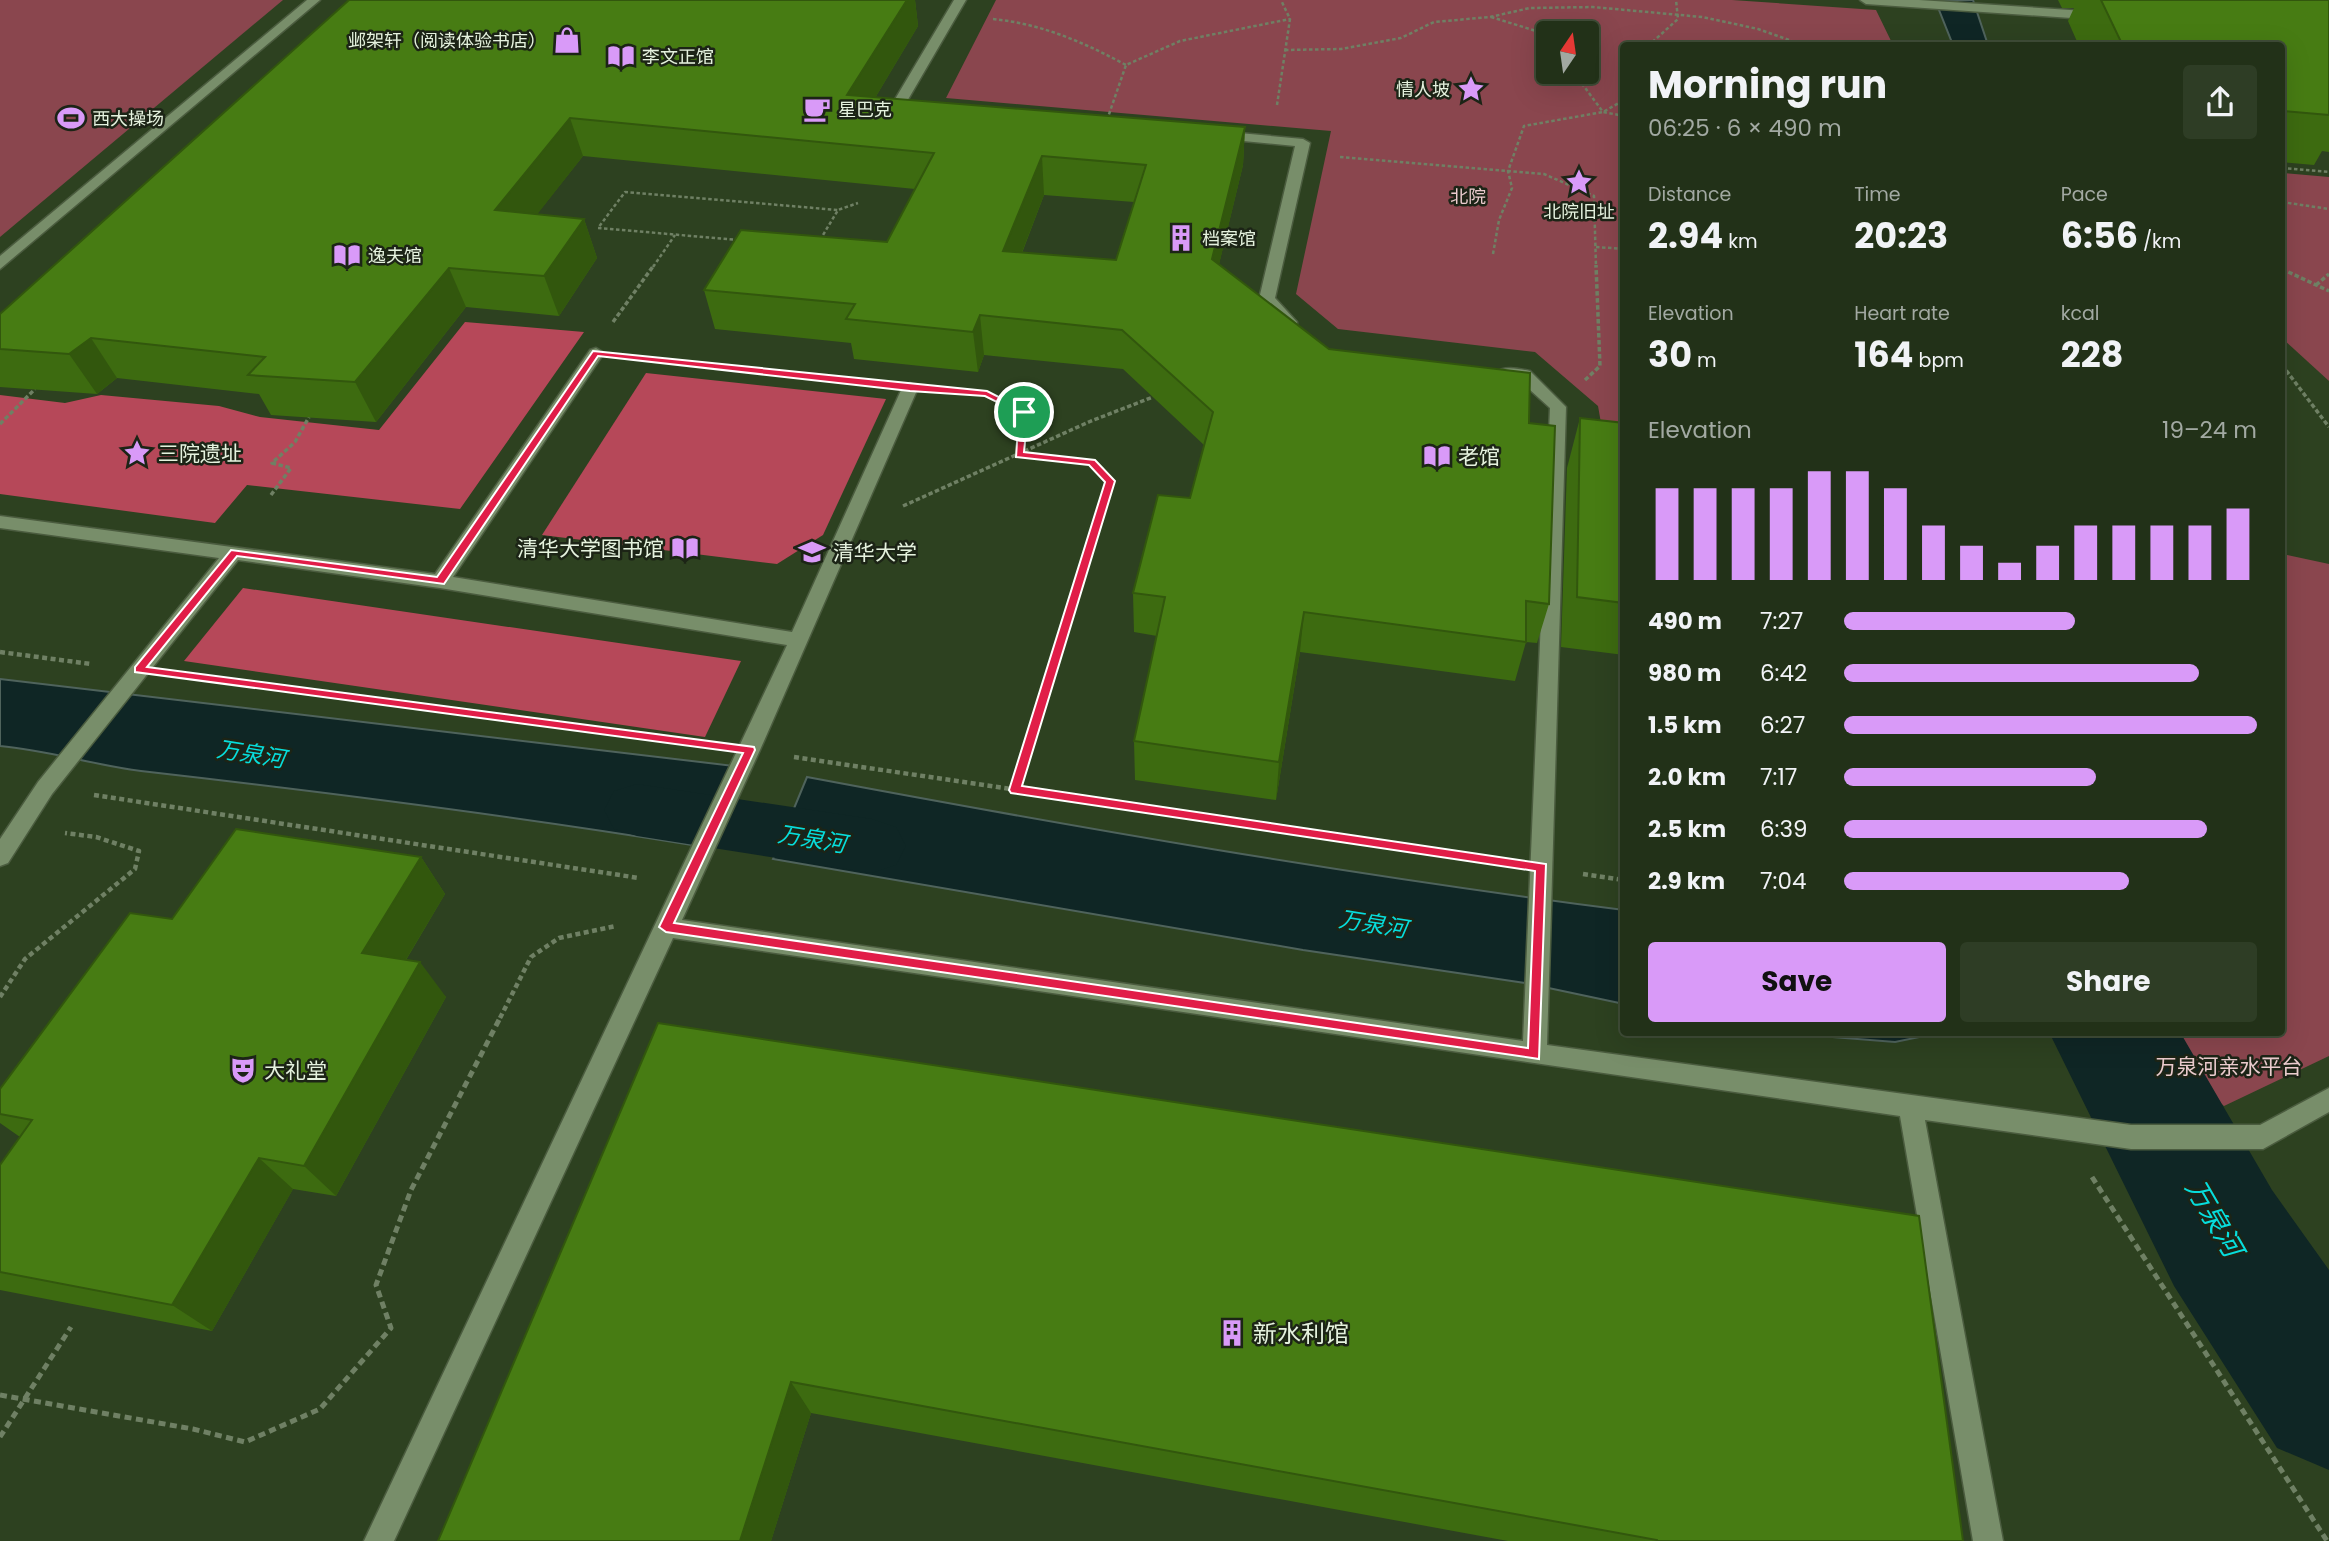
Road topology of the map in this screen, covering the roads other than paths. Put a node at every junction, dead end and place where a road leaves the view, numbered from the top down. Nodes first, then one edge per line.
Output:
1 (314, 0) edge
2 (960, 0) edge
3 (1866, 0) edge
4 (2120, 18) edge
5 (939, 110) edge
6 (1202, 134) edge
7 (0, 264) edge
8 (1300, 334) edge
9 (596, 353) road end
10 (1482, 370) edge
11 (910, 388) road end
12 (0, 522) edge
13 (234, 552) junction
14 (440, 581) junction
15 (798, 640) junction
16 (0, 857) edge
17 (666, 927) junction
18 (1535, 1055) junction
19 (2329, 1099) edge
20 (1910, 1105) junction
21 (379, 1541) edge
22 (1988, 1541) edge

1 - 7 street
2 - 5 street
3 - 4 street
6 - 8 street
9 - 14 street
10 - 18 street
11 - 15 street
12 - 13 street
13 - 14 street
13 - 16 street
14 - 15 street
15 - 17 street
17 - 18 street
17 - 21 street
18 - 20 street
19 - 20 street
20 - 22 street

